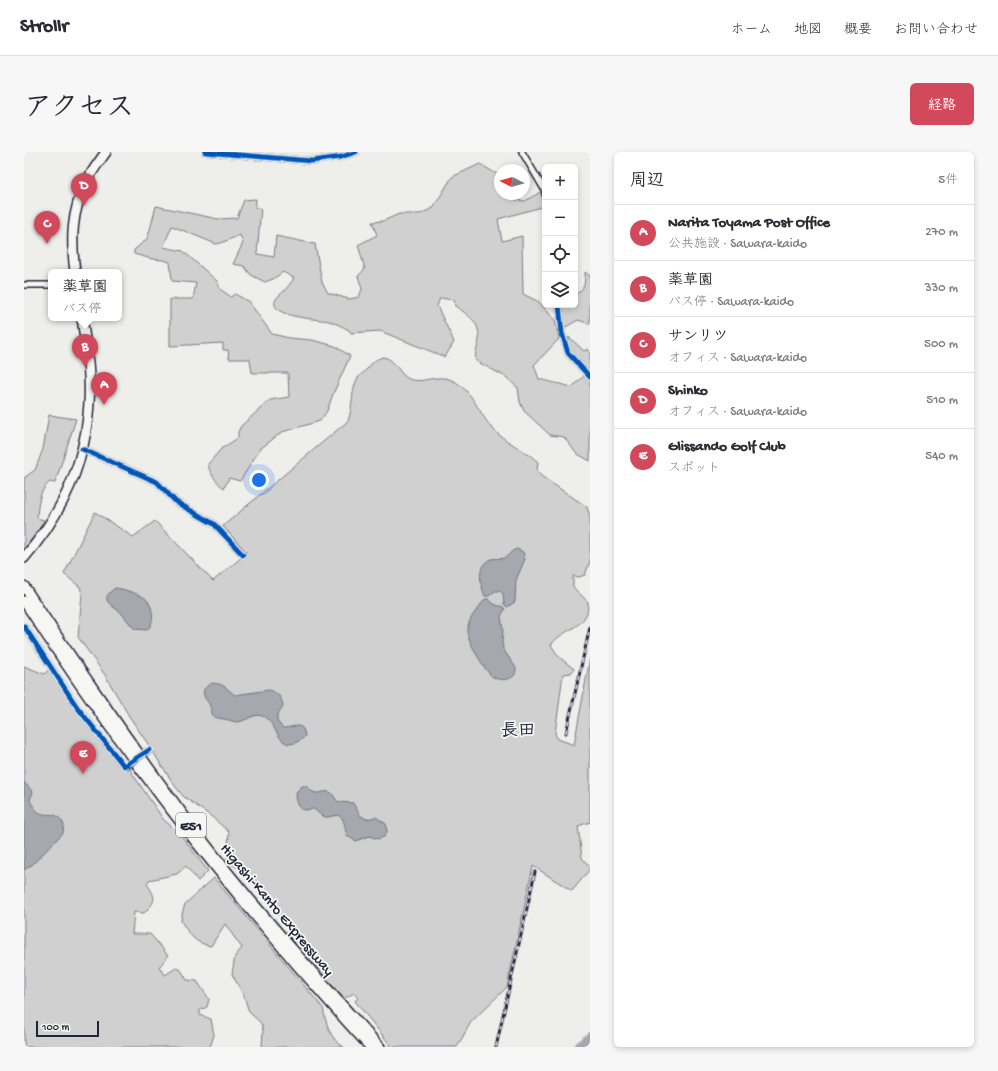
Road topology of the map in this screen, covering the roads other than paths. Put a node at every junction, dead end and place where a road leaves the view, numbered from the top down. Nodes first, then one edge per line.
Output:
1 (106, 152) edge
2 (204, 152) edge
3 (356, 152) edge
4 (522, 152) edge
5 (542, 186) edge
6 (75, 269) edge
7 (24, 285) edge
8 (48, 285) edge
9 (559, 308) edge
10 (82, 321) edge
11 (590, 377) edge
12 (82, 449) junction
13 (244, 555) dead end
14 (24, 558) edge
15 (24, 586) edge
16 (24, 601) edge
17 (24, 626) edge
18 (149, 750) dead end
19 (370, 1047) edge
20 (380, 1047) edge

1 - 6 highway
2 - 3 street
4 - 5 street
7 - 8 street
9 - 11 street
10 - 12 highway
12 - 13 street
12 - 14 highway
15 - 20 highway, Higashi-Kanto Expressway / E51
16 - 19 highway, Higashi-Kanto Expressway / E51
17 - 18 street, bridge

